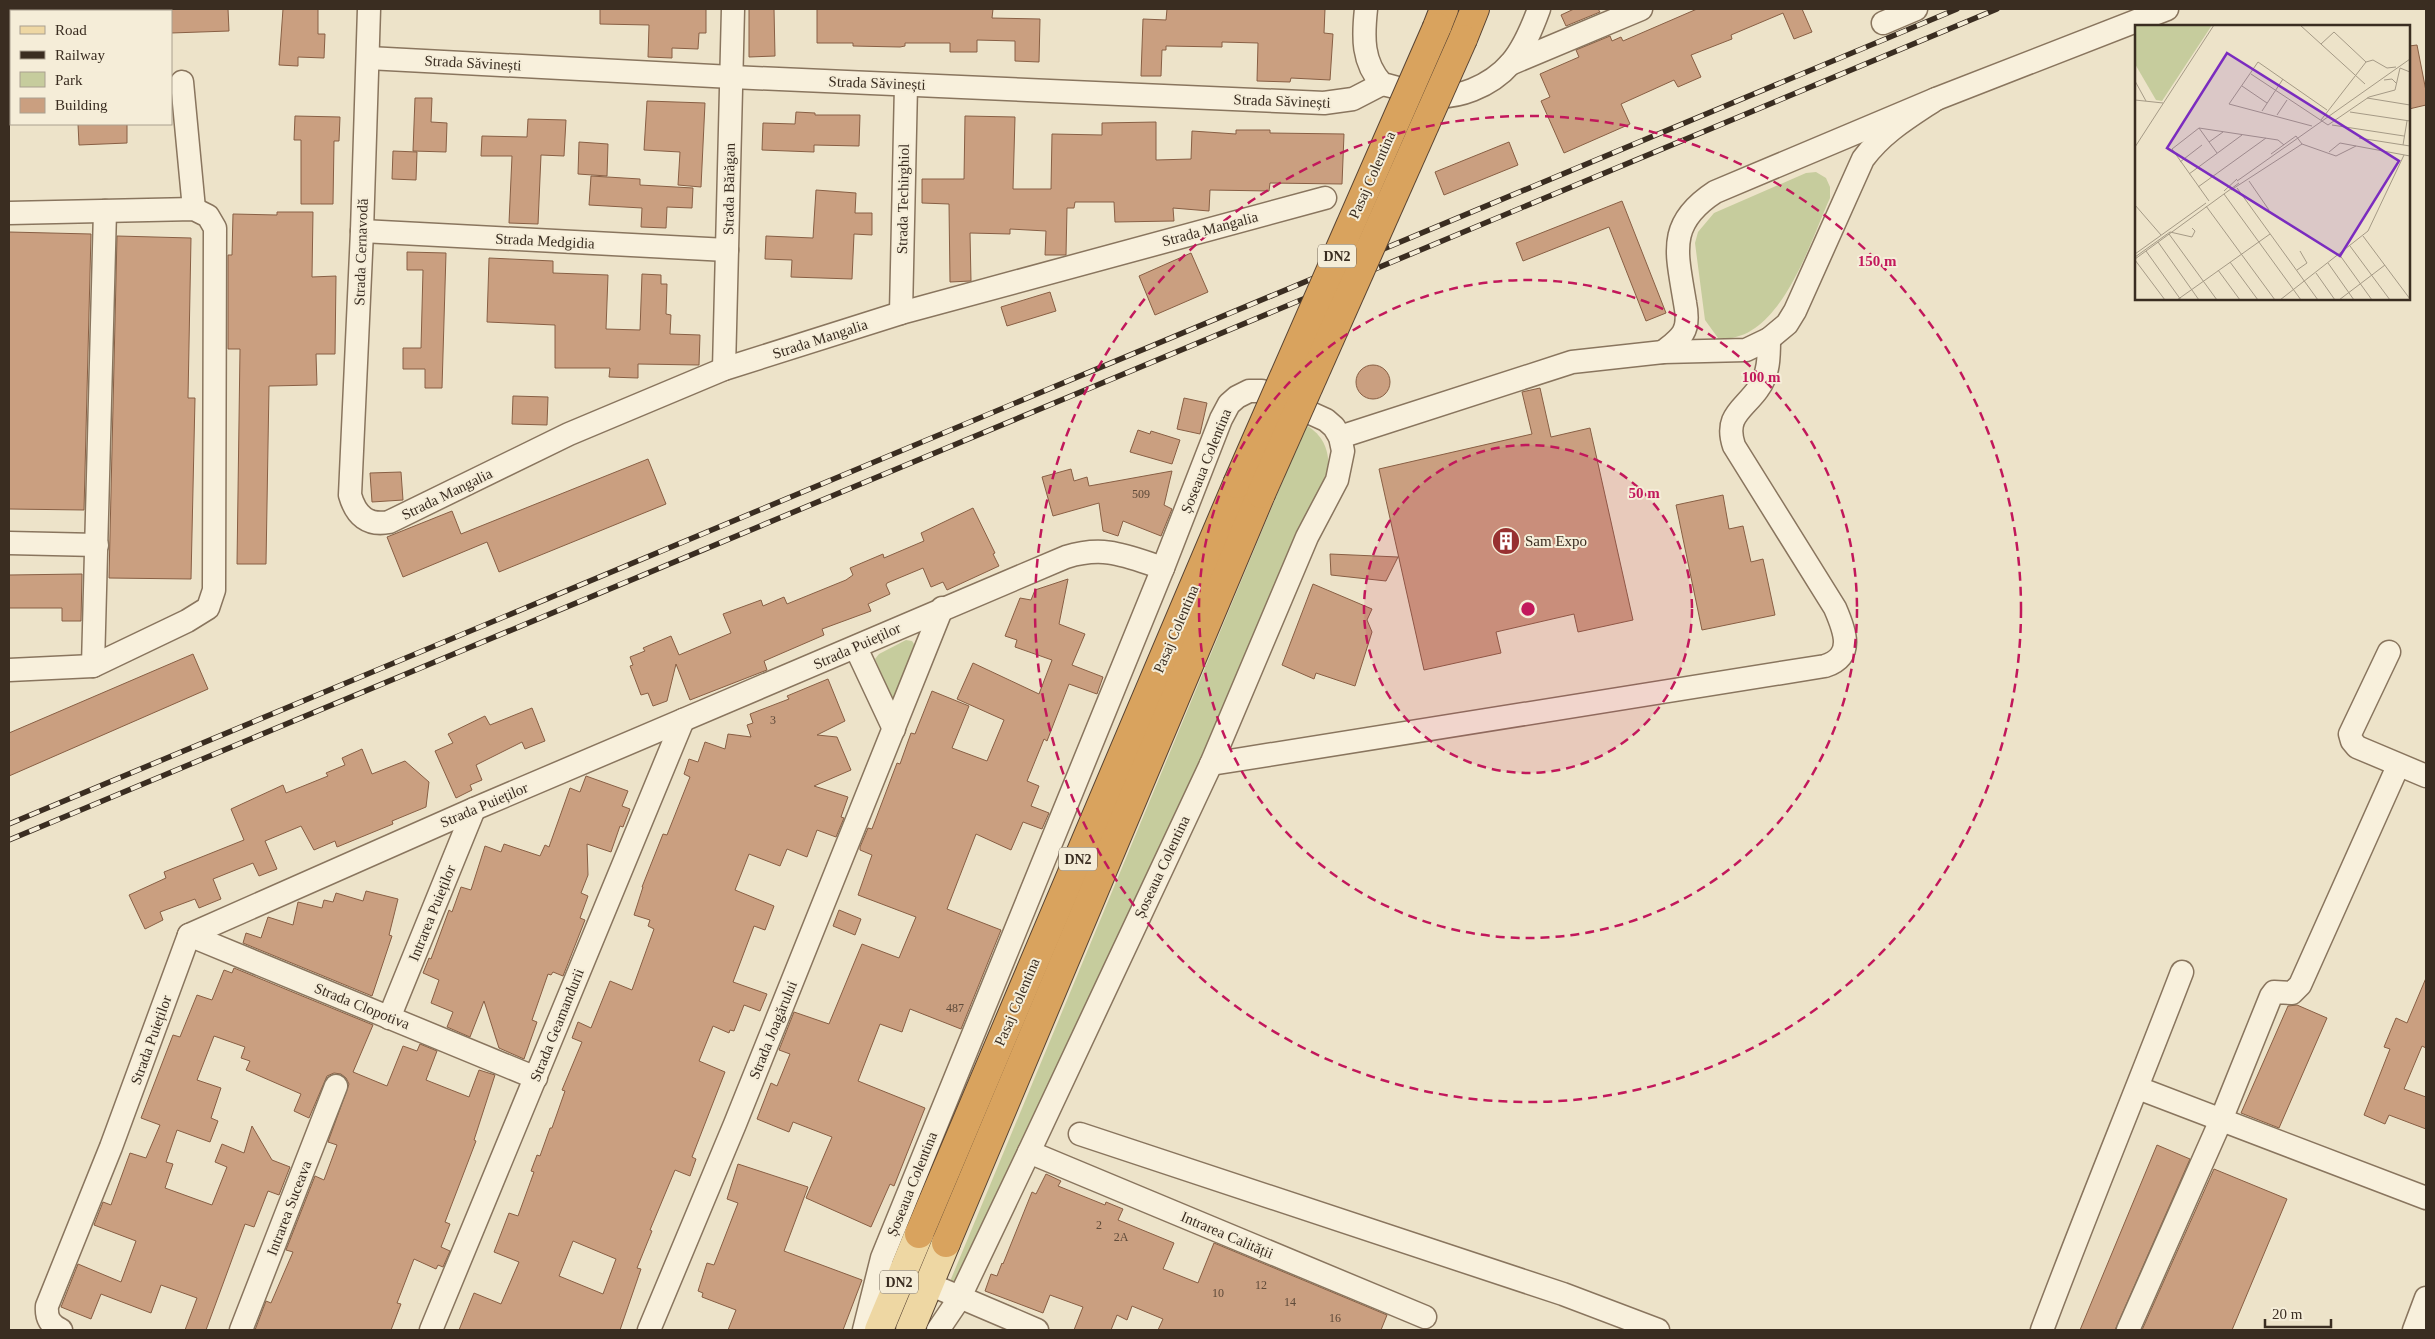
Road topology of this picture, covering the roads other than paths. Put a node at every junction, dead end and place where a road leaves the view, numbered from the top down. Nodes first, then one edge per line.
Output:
1 (369, 9) edge
2 (733, 9) edge
3 (1366, 9) edge
4 (1475, 9) edge
5 (1540, 9) edge
6 (1641, 9) edge
7 (1916, 9) edge
8 (2167, 9) edge
9 (1440, 18) edge
10 (1883, 23) dead end
11 (368, 58) junction
12 (1510, 64) junction
13 (732, 77) junction
14 (182, 82) dead end
15 (906, 84) junction
16 (1382, 84) junction
17 (1936, 99) junction
18 (1325, 198) dead end
19 (194, 209) junction
20 (106, 210) junction
21 (9, 212) edge
22 (362, 231) junction
23 (727, 250) junction
24 (901, 313) junction
25 (1769, 339) junction
26 (1663, 352) junction
27 (724, 370) junction
28 (1340, 437) junction
29 (1249, 489) junction
30 (350, 495) joint
31 (9, 543) edge
32 (96, 545) junction
33 (1164, 568) junction
34 (942, 608) junction
35 (856, 648) junction
36 (2389, 652) dead end
37 (94, 666) junction
38 (9, 670) edge
39 (683, 720) junction
40 (894, 729) junction
41 (1211, 764) junction
42 (2398, 766) junction
43 (2426, 776) edge
44 (474, 809) junction
45 (189, 934) junction
46 (2182, 972) dead end
47 (389, 1018) junction
48 (536, 1078) junction
49 (336, 1086) dead end
50 (2138, 1088) junction
51 (2221, 1120) junction
52 (1080, 1134) dead end
53 (1029, 1152) junction
54 (2426, 1198) edge
55 (919, 1234) joint
56 (946, 1242) joint
57 (929, 1284) junction
58 (2426, 1298) edge
59 (959, 1299) junction
60 (1425, 1317) dead end
61 (55, 1325) edge
62 (241, 1330) edge
63 (431, 1330) edge
64 (649, 1330) edge
65 (864, 1330) edge
66 (878, 1330) edge
67 (910, 1330) edge
68 (938, 1330) edge
69 (1037, 1330) edge
70 (1658, 1330) edge
71 (2042, 1330) edge
72 (2128, 1330) edge
73 (2416, 1330) edge

1 - 11 street, Strada Cernavodă
2 - 13 street, Strada Bărăgan
3 - 16 street
4 - 29 highway, Pasaj Colentina / DN2, bridge
5 - 12 street
6 - 12 street
7 - 10 street
8 - 17 street
9 - 29 highway, Pasaj Colentina / DN2, bridge
11 - 13 street, Strada Săvinești
11 - 22 street, Strada Cernavodă
12 - 16 street
13 - 15 street, Strada Săvinești
13 - 23 street, Strada Bărăgan
14 - 19 street
15 - 16 street, Strada Săvinești
15 - 24 street, Strada Techirghiol
17 - 25 street
17 - 26 street
18 - 24 street, Strada Mangalia
19 - 20 street
19 - 37 street
20 - 21 street
20 - 32 street
22 - 23 street, Strada Medgidia
22 - 30 street, Strada Cernavodă
23 - 27 street, Strada Bărăgan
24 - 27 street, Strada Mangalia
25 - 26 street
25 - 41 street
26 - 28 street
27 - 30 street, Strada Mangalia
28 - 33 street, Șoseaua Colentina
28 - 41 street, Șoseaua Colentina
29 - 55 highway, Pasaj Colentina / DN2
29 - 56 highway, Pasaj Colentina / DN2
31 - 32 street
32 - 37 street
33 - 34 street, Strada Puieților
33 - 65 street, Șoseaua Colentina
34 - 35 street, Strada Puieților
34 - 40 street, Strada Joagărului
35 - 39 street, Strada Puieților
35 - 40 street
36 - 42 street
37 - 38 street
39 - 44 street, Strada Puieților
39 - 48 street, Strada Geamandurii
40 - 64 street, Strada Joagărului
41 - 53 street, Șoseaua Colentina
42 - 43 street
42 - 51 street
44 - 45 street, Strada Puieților
44 - 47 street, Intrarea Puieților
45 - 47 street, Strada Clopotiva
45 - 61 street, Strada Puieților
46 - 50 street
47 - 48 street, Strada Clopotiva
48 - 63 street, Strada Geamandurii
49 - 62 street, Intrarea Suceava
50 - 51 street
50 - 71 street
51 - 54 street
51 - 72 street
52 - 70 street
53 - 59 street, Șoseaua Colentina
53 - 60 street, Intrarea Calității
55 - 66 main road, Șoseaua Colentina / DN2
56 - 57 main road, DN2
57 - 59 street
57 - 67 main road, DN2
58 - 73 street
59 - 68 street, Șoseaua Colentina
59 - 69 street

